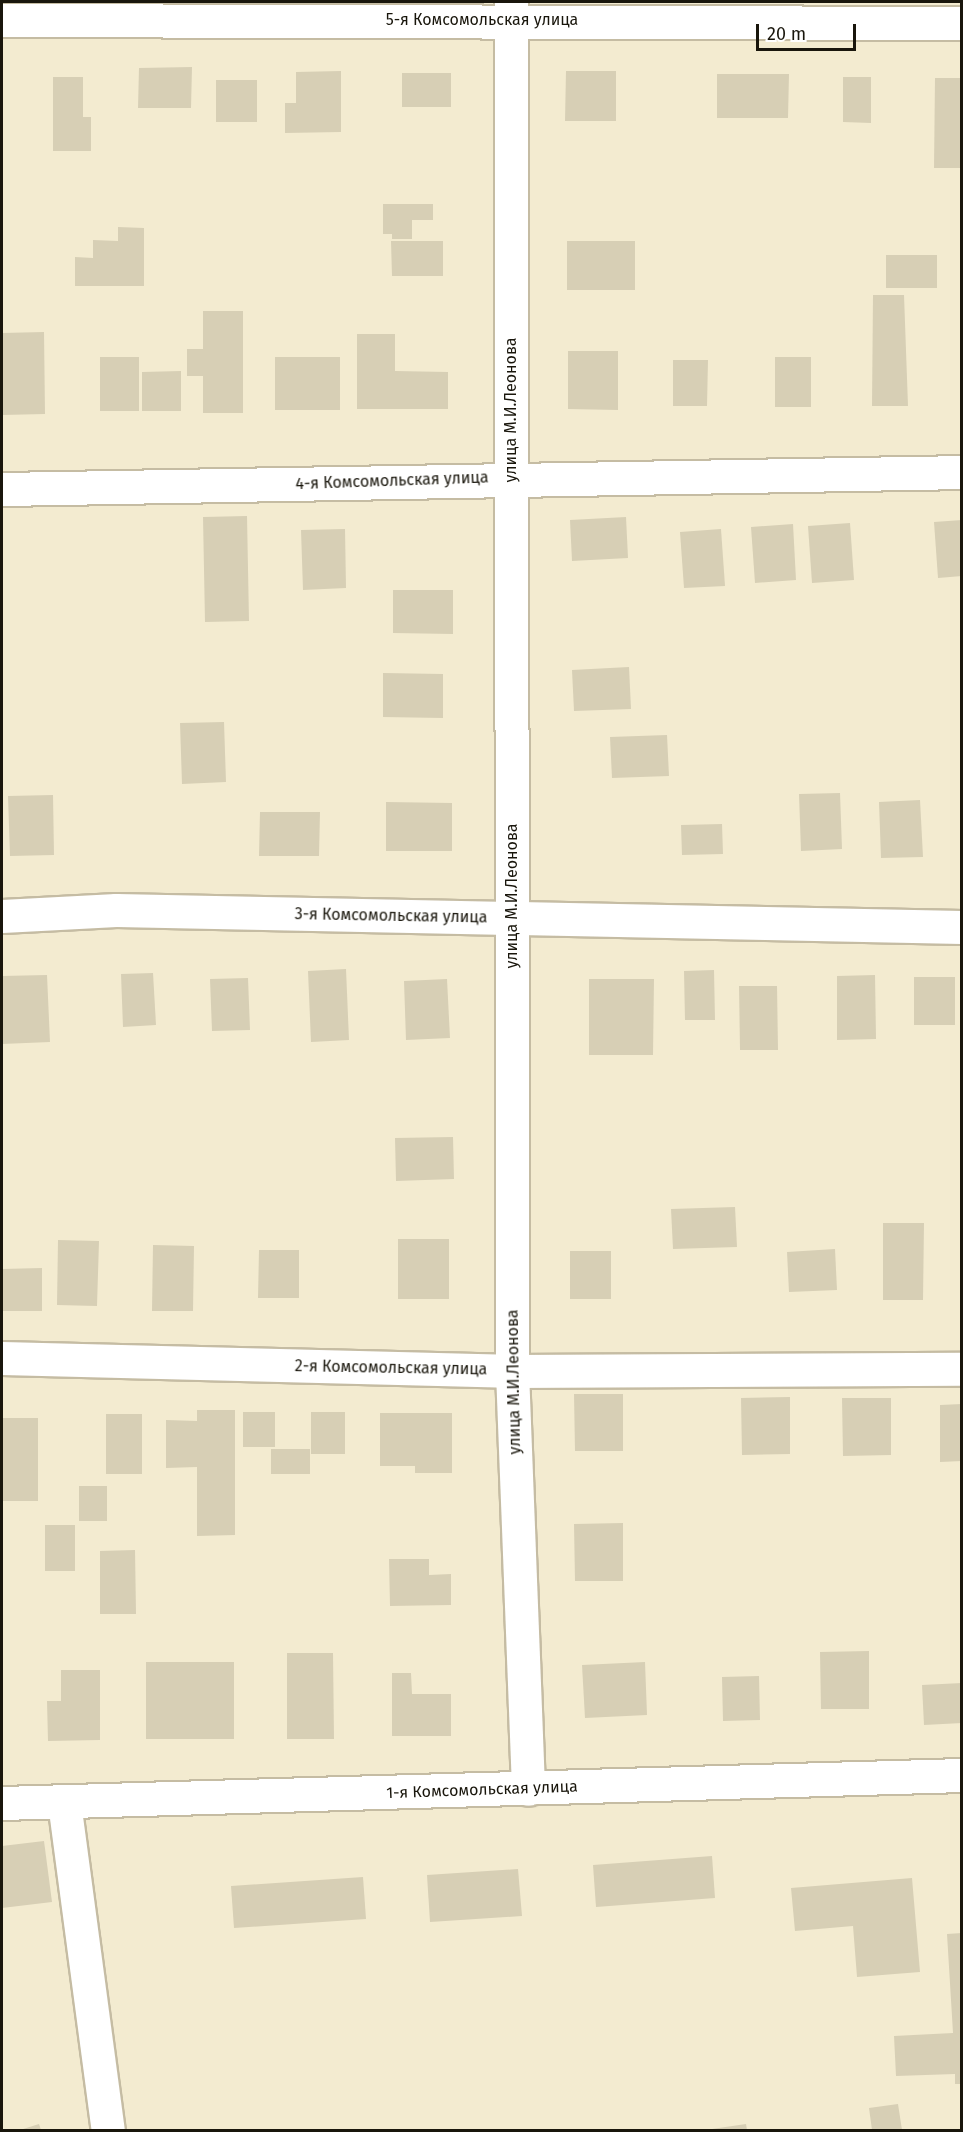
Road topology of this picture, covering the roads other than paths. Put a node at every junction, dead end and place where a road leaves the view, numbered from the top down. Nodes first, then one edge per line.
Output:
1 (512, 10) edge
2 (2, 20) edge
3 (962, 23) edge
4 (962, 472) edge
5 (511, 477) junction
6 (2, 489) edge
7 (2, 916) edge
8 (512, 918) junction
9 (962, 927) edge
10 (2, 1358) edge
11 (962, 1369) edge
12 (512, 1371) junction
13 (962, 1775) edge
14 (528, 1789) junction
15 (64, 1802) junction
16 (2, 1803) edge
17 (108, 2130) edge

1 - 2 street, 5-я Комсомольская улица
1 - 3 street, 5-я Комсомольская улица
1 - 5 street, улица М.И.Леонова
4 - 5 street, 4-я Комсомольская улица
5 - 6 street, 4-я Комсомольская улица
5 - 8 street, улица М.И.Леонова
7 - 8 street, 3-я Комсомольская улица
8 - 9 street, 3-я Комсомольская улица
8 - 12 street, улица М.И.Леонова
10 - 12 street, 2-я Комсомольская улица
11 - 12 street, 2-я Комсомольская улица
12 - 14 street, улица М.И.Леонова
13 - 14 street, 1-я Комсомольская улица
14 - 15 street, 1-я Комсомольская улица
15 - 16 street, 1-я Комсомольская улица
15 - 17 street

